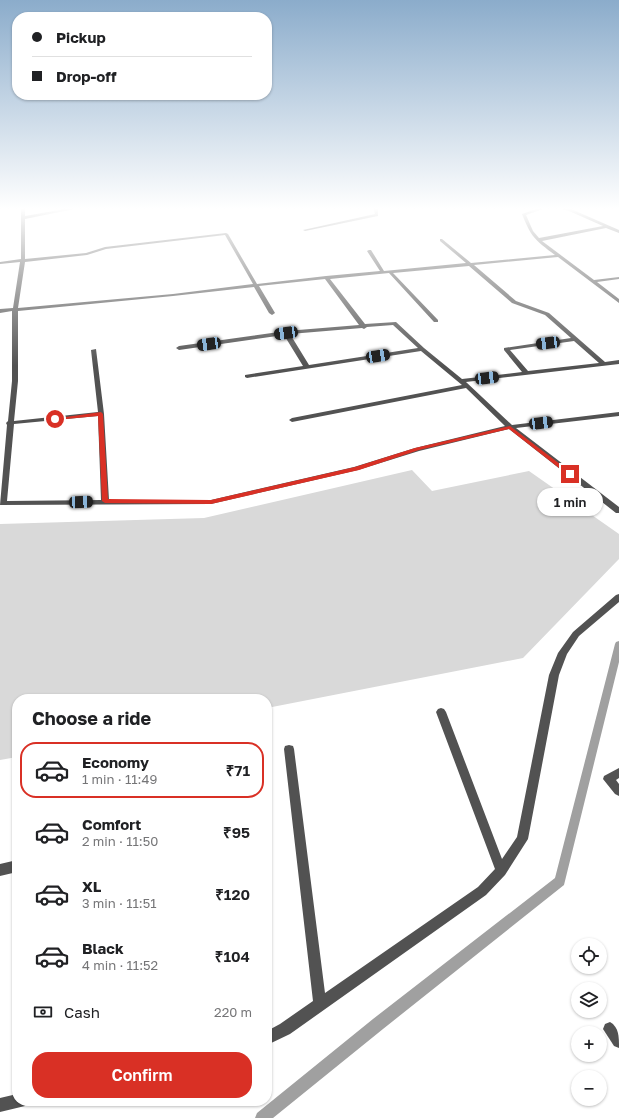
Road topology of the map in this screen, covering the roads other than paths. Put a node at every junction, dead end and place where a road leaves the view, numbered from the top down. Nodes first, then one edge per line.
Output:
1 (14, 261) edge
2 (23, 261) edge
3 (242, 261) edge
4 (376, 261) edge
5 (466, 261) edge
6 (507, 261) edge
7 (565, 261) edge
8 (0, 263) edge
9 (470, 265) junction
10 (383, 272) junction
11 (390, 272) junction
12 (326, 277) junction
13 (619, 278) edge
14 (593, 281) junction
15 (256, 285) junction
16 (619, 301) edge
17 (15, 310) junction
18 (0, 312) edge
19 (272, 313) dead end
20 (436, 321) dead end
21 (364, 327) junction
22 (286, 333) junction
23 (576, 339) junction
24 (179, 348) dead end
25 (422, 349) junction
26 (94, 350) dead end
27 (619, 362) edge
28 (604, 364) junction
29 (307, 367) junction
30 (526, 373) junction
31 (247, 376) dead end
32 (461, 381) junction
33 (467, 386) junction
34 (101, 414) junction
35 (619, 414) edge
36 (292, 420) dead end
37 (9, 423) junction
38 (510, 427) junction
39 (105, 501) junction
40 (2, 503) edge
41 (619, 511) edge
42 (619, 597) edge
43 (441, 712) dead end
44 (289, 750) dead end
45 (619, 773) edge
46 (619, 791) edge
47 (12, 867) edge
48 (0, 870) edge
49 (501, 871) junction
50 (320, 1004) junction
51 (610, 1029) dead end
52 (272, 1035) edge
53 (619, 1041) edge
54 (12, 1103) edge
55 (0, 1105) edge

1 - 8 street
2 - 17 street
3 - 15 street
4 - 10 street
5 - 9 street
6 - 9 street
7 - 14 street
9 - 11 street
9 - 23 street
10 - 11 street
10 - 12 street
11 - 20 street
12 - 15 street
12 - 21 street
13 - 14 street
14 - 16 street
15 - 17 street
15 - 19 street
17 - 18 street
17 - 37 street
21 - 22 street
21 - 25 street
22 - 24 street
22 - 29 street
23 - 28 street
23 - 30 street
25 - 29 street
25 - 32 street
26 - 34 street
27 - 28 street
28 - 30 street
29 - 31 street
30 - 32 street
32 - 33 street
33 - 36 street
33 - 38 street
34 - 37 street
34 - 39 street
35 - 38 street
37 - 40 street
38 - 39 street
38 - 41 street
39 - 40 street
42 - 49 street
43 - 49 street
44 - 50 street
45 - 46 street
47 - 48 street
49 - 50 street
50 - 52 street
51 - 53 street
54 - 55 street

